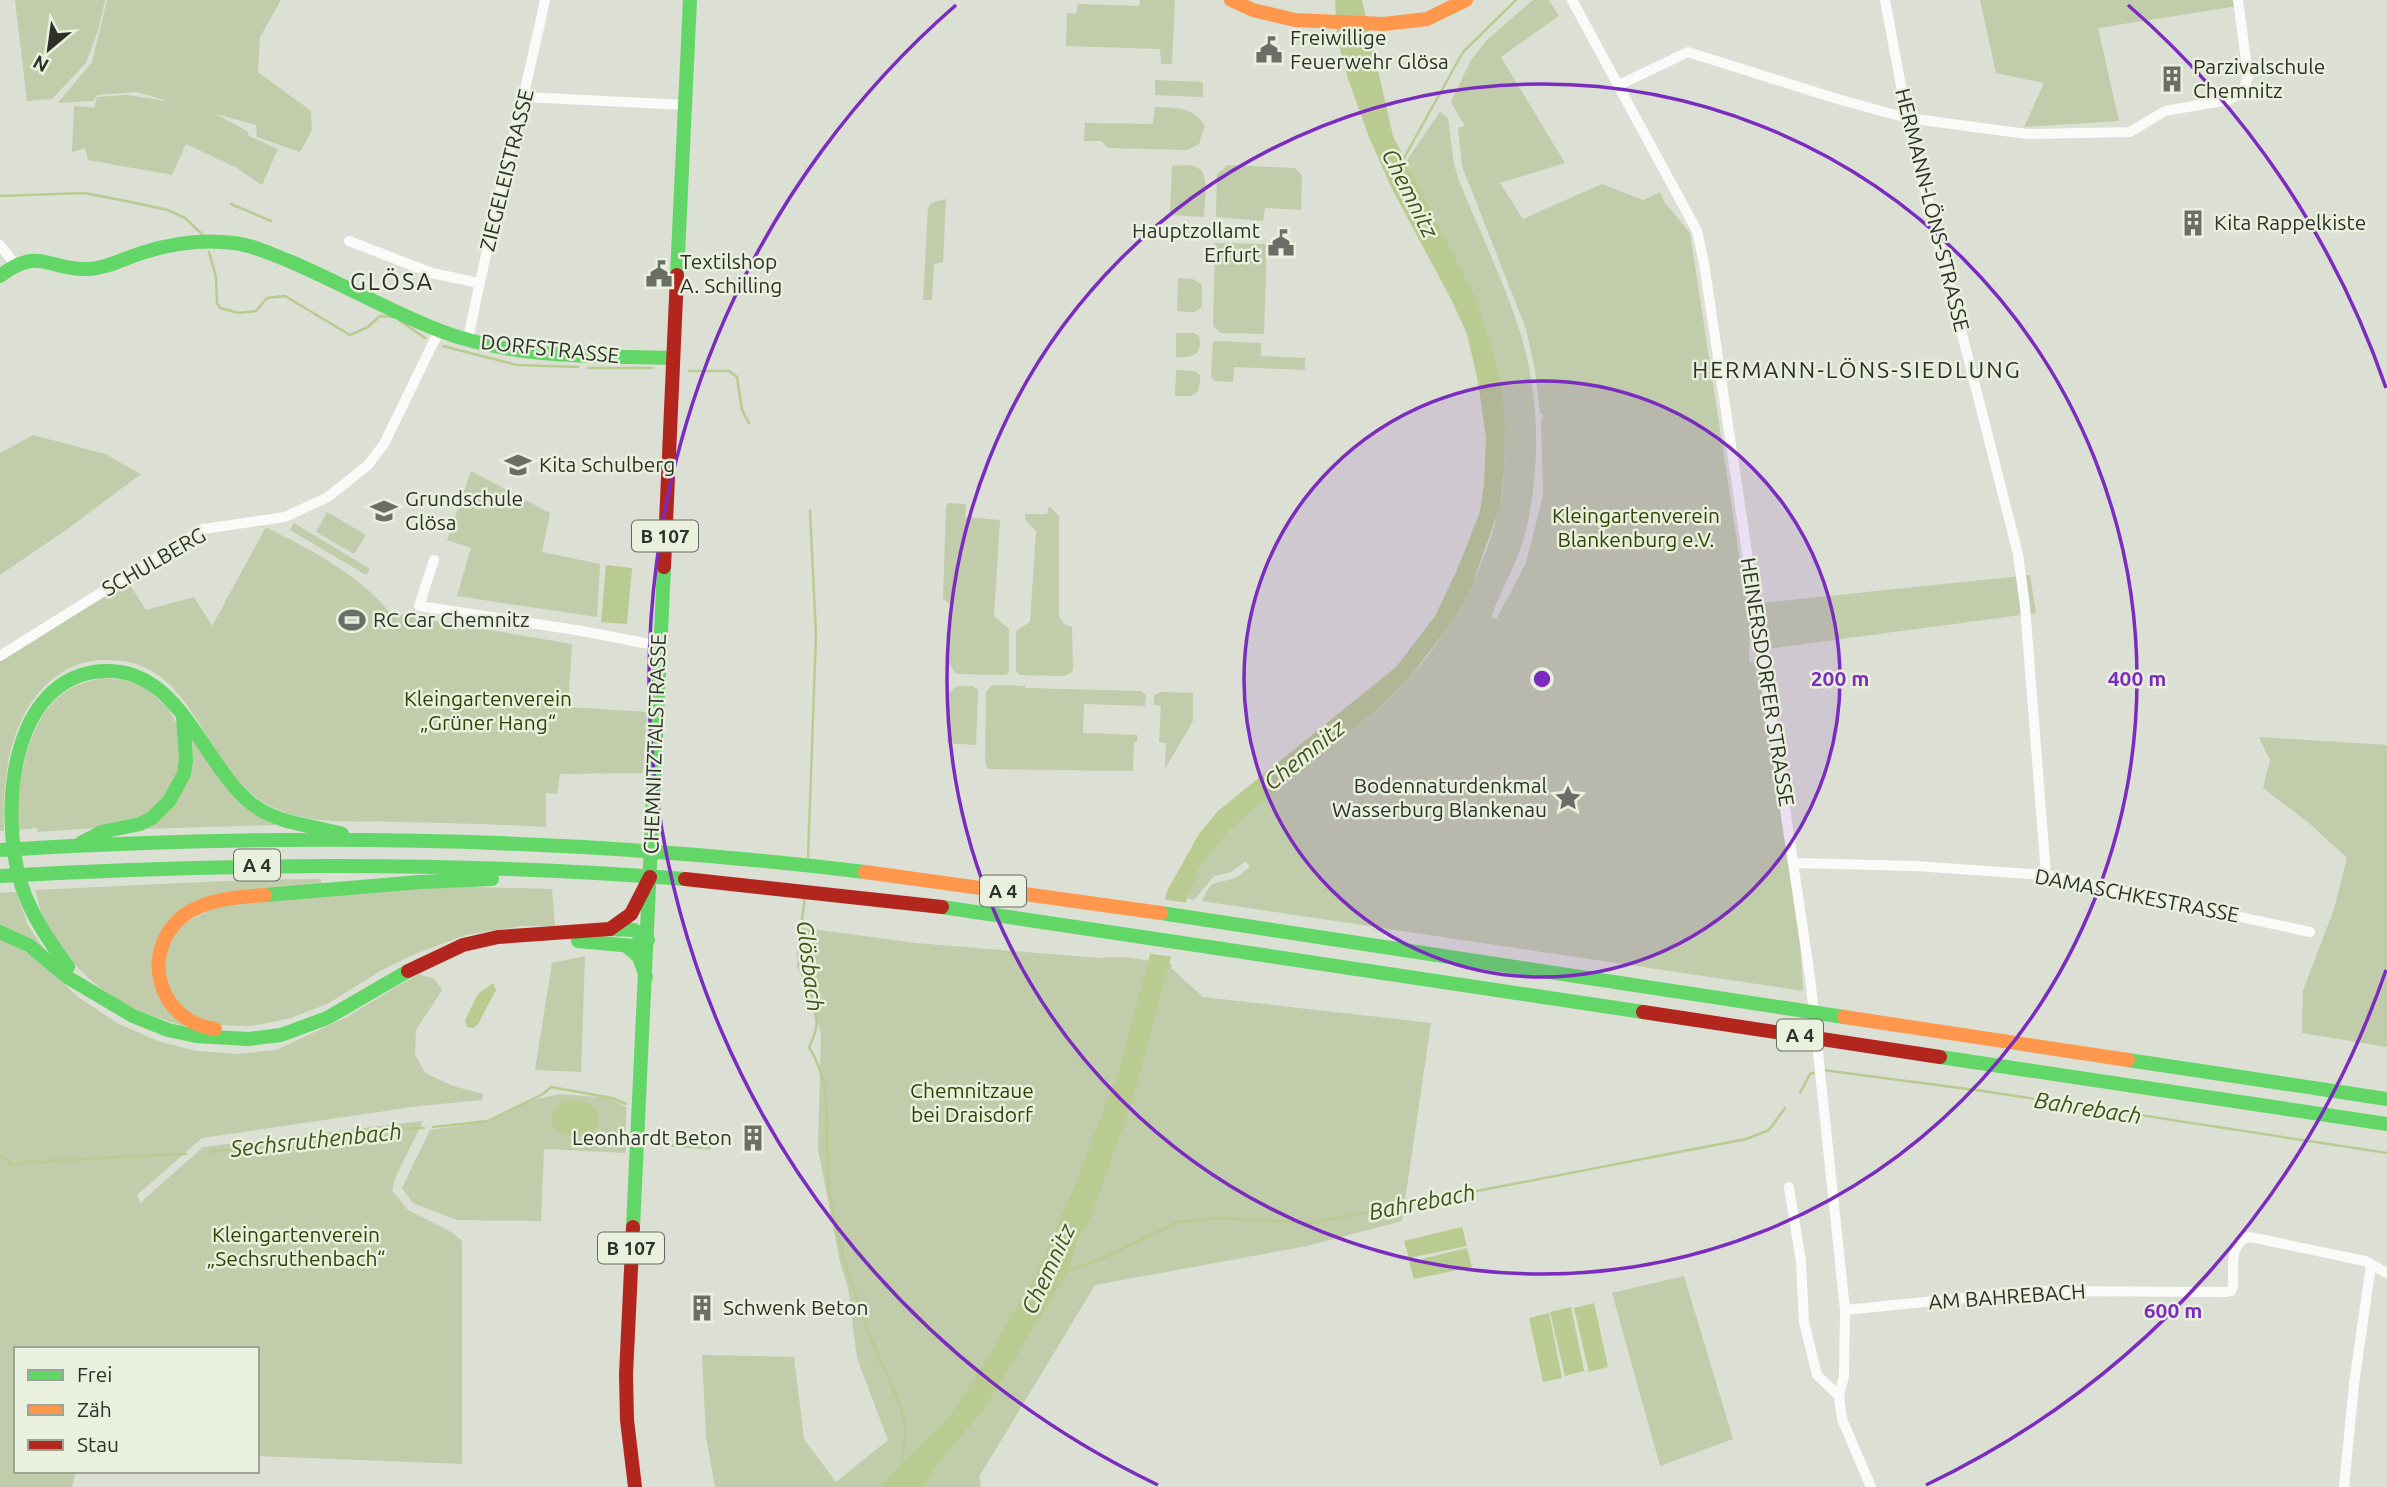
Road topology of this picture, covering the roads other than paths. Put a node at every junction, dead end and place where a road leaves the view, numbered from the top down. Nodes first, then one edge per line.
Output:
1 (545, 0) edge
2 (690, 0) edge
3 (1231, 0) edge
4 (1466, 0) edge
5 (1572, 0) edge
6 (1885, 0) edge
7 (2238, 0) edge
8 (1619, 85) junction
9 (525, 97) junction
10 (685, 106) junction
11 (1907, 118) junction
12 (349, 241) dead end
13 (0, 246) edge
14 (14, 263) junction
15 (0, 276) edge
16 (479, 283) junction
17 (439, 331) junction
18 (468, 340) junction
19 (673, 358) junction
20 (434, 560) dead end
21 (660, 646) junction
22 (0, 656) edge
23 (183, 716) junction
24 (357, 839) junction
25 (77, 845) junction
26 (0, 850) edge
27 (1794, 863) junction
28 (522, 870) junction
29 (2046, 875) junction
30 (0, 876) edge
31 (650, 877) junction
32 (610, 929) junction
33 (0, 932) edge
34 (2310, 932) dead end
35 (541, 935) junction
36 (648, 940) junction
37 (625, 945) junction
38 (646, 977) junction
39 (99, 995) junction
40 (266, 1037) junction
41 (2387, 1099) edge
42 (2387, 1124) edge
43 (1789, 1187) dead end
44 (2371, 1265) junction
45 (2387, 1273) edge
46 (1845, 1310) junction
47 (1839, 1396) junction
48 (635, 1487) edge
49 (1871, 1487) edge
50 (2344, 1487) edge

1 - 9 street, ZIEGELEISTRASSE
2 - 10 main road, CHEMNITZTALSTRASSE / B 107
3 - 4 main road
5 - 8 street, HEINERSDORFER STRASSE
6 - 11 street, HERMANN-LÖNS-STRASSE
7 - 11 street
8 - 11 street
8 - 27 street, HEINERSDORFER STRASSE
9 - 10 street
9 - 16 street, ZIEGELEISTRASSE
10 - 19 main road, CHEMNITZTALSTRASSE / B 107
11 - 29 street, HERMANN-LÖNS-STRASSE
12 - 16 street
13 - 14 street
14 - 15 main road
14 - 17 main road, DORFSTRASSE
16 - 18 street, ZIEGELEISTRASSE
17 - 18 main road, DORFSTRASSE
17 - 22 street, SCHULBERG
18 - 19 main road, DORFSTRASSE
19 - 21 main road, CHEMNITZTALSTRASSE / B 107
20 - 21 street
21 - 31 main road, CHEMNITZTALSTRASSE / B 107
23 - 24 main road
23 - 25 main road
23 - 39 main road
24 - 25 main road, A 4
24 - 41 main road, A 4
25 - 26 main road, A 4
27 - 29 street, DAMASCHKESTRASSE
27 - 46 street, HEINERSDORFER STRASSE
28 - 30 main road, A 4
28 - 40 main road
28 - 42 main road, A 4
29 - 34 street, DAMASCHKESTRASSE
31 - 32 main road
31 - 36 main road, CHEMNITZTALSTRASSE / B 107
32 - 35 main road
32 - 36 main road
33 - 39 main road
35 - 37 main road
35 - 40 main road
36 - 37 main road
36 - 38 main road, CHEMNITZTALSTRASSE / B 107
37 - 38 main road
38 - 48 main road, CHEMNITZTALSTRASSE / B 107
39 - 40 main road
43 - 47 street
44 - 45 street, AM BAHREBACH
44 - 46 street, AM BAHREBACH
44 - 50 street
46 - 47 street, HEINERSDORFER STRASSE
47 - 49 street, HEINERSDORFER STRASSE

